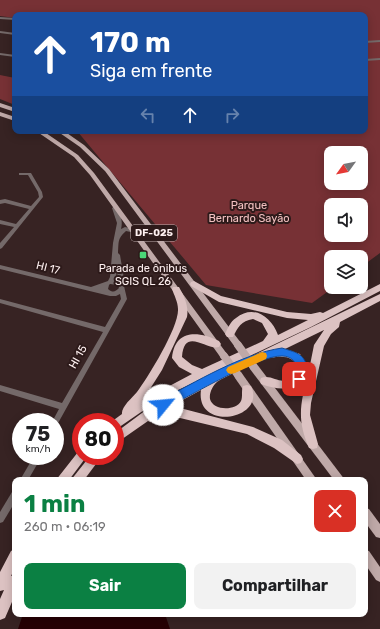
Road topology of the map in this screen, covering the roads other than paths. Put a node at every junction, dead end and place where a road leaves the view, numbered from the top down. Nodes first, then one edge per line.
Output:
1 (0, 18) edge
2 (5, 18) junction
3 (12, 19) edge
4 (0, 23) edge
5 (0, 32) edge
6 (12, 34) edge
7 (368, 42) edge
8 (380, 42) edge
9 (0, 54) edge
10 (12, 56) edge
11 (380, 59) edge
12 (368, 60) edge
13 (0, 105) edge
14 (12, 109) edge
15 (0, 114) edge
16 (12, 118) edge
17 (43, 134) edge
18 (64, 134) edge
19 (76, 156) junction
20 (95, 158) junction
21 (21, 174) dead end
22 (109, 196) junction
23 (0, 202) edge
24 (32, 208) junction
25 (0, 222) edge
26 (18, 226) junction
27 (135, 231) junction
28 (118, 235) junction
29 (0, 248) edge
30 (115, 249) junction
31 (0, 266) edge
32 (108, 283) junction
33 (194, 284) junction
34 (122, 287) junction
35 (380, 287) edge
36 (91, 289) junction
37 (176, 289) junction
38 (111, 294) junction
39 (380, 297) edge
40 (0, 301) edge
41 (121, 302) junction
42 (335, 316) junction
43 (106, 330) junction
44 (230, 334) junction
45 (216, 344) junction
46 (263, 350) junction
47 (203, 373) junction
48 (217, 377) junction
49 (264, 381) junction
50 (0, 388) edge
51 (247, 389) junction
52 (64, 407) junction
53 (61, 413) edge
54 (124, 415) edge
55 (124, 418) edge
56 (135, 422) junction
57 (124, 431) edge
58 (312, 444) junction
59 (297, 459) junction
60 (33, 465) edge
61 (74, 465) edge
62 (90, 465) edge
63 (26, 477) edge
64 (64, 477) edge
65 (80, 477) edge
66 (310, 477) edge
67 (338, 477) edge
68 (12, 500) edge
69 (368, 517) edge
70 (0, 519) edge
71 (380, 533) edge
72 (368, 559) edge
73 (12, 561) edge
74 (380, 576) edge
75 (0, 585) edge
76 (12, 587) edge
77 (0, 613) edge

1 - 2 street
2 - 3 street
2 - 4 street
5 - 6 street
7 - 8 street
9 - 10 street
11 - 12 street
13 - 14 main road
15 - 16 main road
17 - 19 main road, DF-025
18 - 20 main road, DF-025
19 - 20 main road
19 - 22 main road, DF-025
20 - 33 main road, DF-025
21 - 24 street
22 - 27 main road, DF-025
22 - 28 street
23 - 24 street
24 - 26 street
25 - 26 street
26 - 29 street
27 - 28 street
27 - 37 main road, DF-025
28 - 30 street
30 - 32 street
30 - 34 street, HI 15
31 - 36 street, HI 17
32 - 34 street
32 - 36 street
32 - 38 street
33 - 42 highway
33 - 44 main road, DF-025
34 - 38 street
34 - 41 street, HI 15
35 - 42 highway
36 - 38 street, HI 17
37 - 45 main road, DF-025
37 - 54 highway
38 - 41 street
39 - 42 highway
40 - 43 street
41 - 43 street, HI 15
42 - 46 highway
42 - 58 highway
43 - 52 street, HI 15
44 - 46 highway
44 - 49 main road, DF-025, bridge
45 - 47 highway
45 - 51 main road, DF-025, bridge
46 - 47 highway
46 - 48 highway
46 - 49 highway
47 - 55 highway
48 - 51 highway
48 - 56 highway
49 - 58 main road, DF-025
50 - 52 street
51 - 59 main road, DF-025
52 - 53 street, HI 15
56 - 57 highway
56 - 59 highway
58 - 67 main road, DF-025
59 - 66 main road, DF-025
60 - 63 street
61 - 64 highway
62 - 65 highway
68 - 70 street
69 - 71 main road
72 - 74 main road
73 - 75 highway
76 - 77 highway

